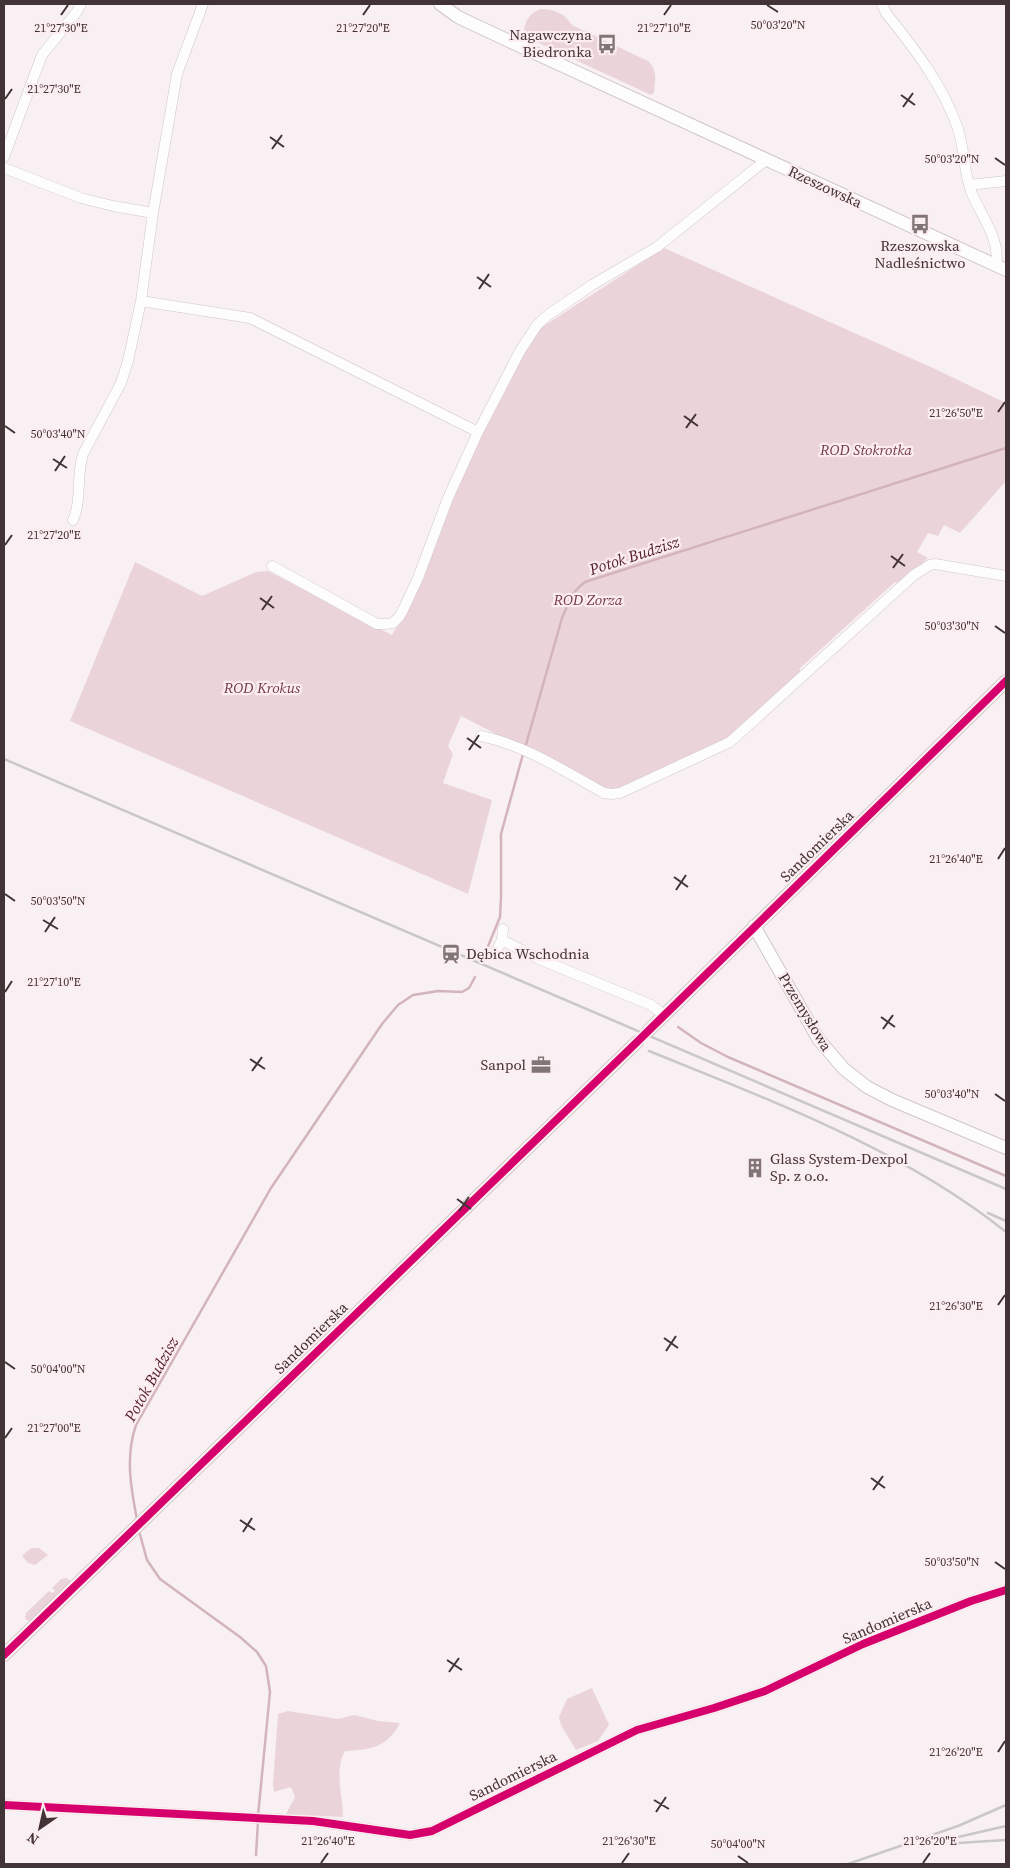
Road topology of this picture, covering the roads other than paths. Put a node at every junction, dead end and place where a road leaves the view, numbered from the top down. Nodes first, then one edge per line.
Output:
1 (80, 4) edge
2 (203, 4) edge
3 (440, 4) edge
4 (882, 4) edge
5 (4, 157) edge
6 (766, 160) junction
7 (4, 168) edge
8 (1006, 181) edge
9 (969, 185) junction
10 (154, 213) junction
11 (1001, 268) edge
12 (140, 301) junction
13 (478, 432) junction
14 (72, 520) dead end
15 (272, 566) dead end
16 (1006, 576) edge
17 (1006, 682) edge
18 (481, 736) dead end
19 (754, 926) junction
20 (503, 929) dead end
21 (664, 1015) junction
22 (648, 1031) dead end
23 (637, 1042) dead end
24 (1006, 1148) edge
25 (1006, 1590) edge
26 (4, 1655) edge
27 (4, 1805) edge

1 - 5 street
2 - 10 street
3 - 6 street, Rzeszowska
4 - 9 street, Rzeszowska
6 - 11 street, Rzeszowska
6 - 13 street
7 - 10 street
8 - 9 street
9 - 11 street, Rzeszowska
10 - 12 street
12 - 13 street
12 - 14 street
13 - 15 street
16 - 18 street
17 - 19 street, Sandomierska
19 - 21 street, Sandomierska
19 - 24 street, Przemysłowa
20 - 21 street
21 - 22 street, Sandomierska
23 - 26 street, Sandomierska
25 - 27 street, Sandomierska

